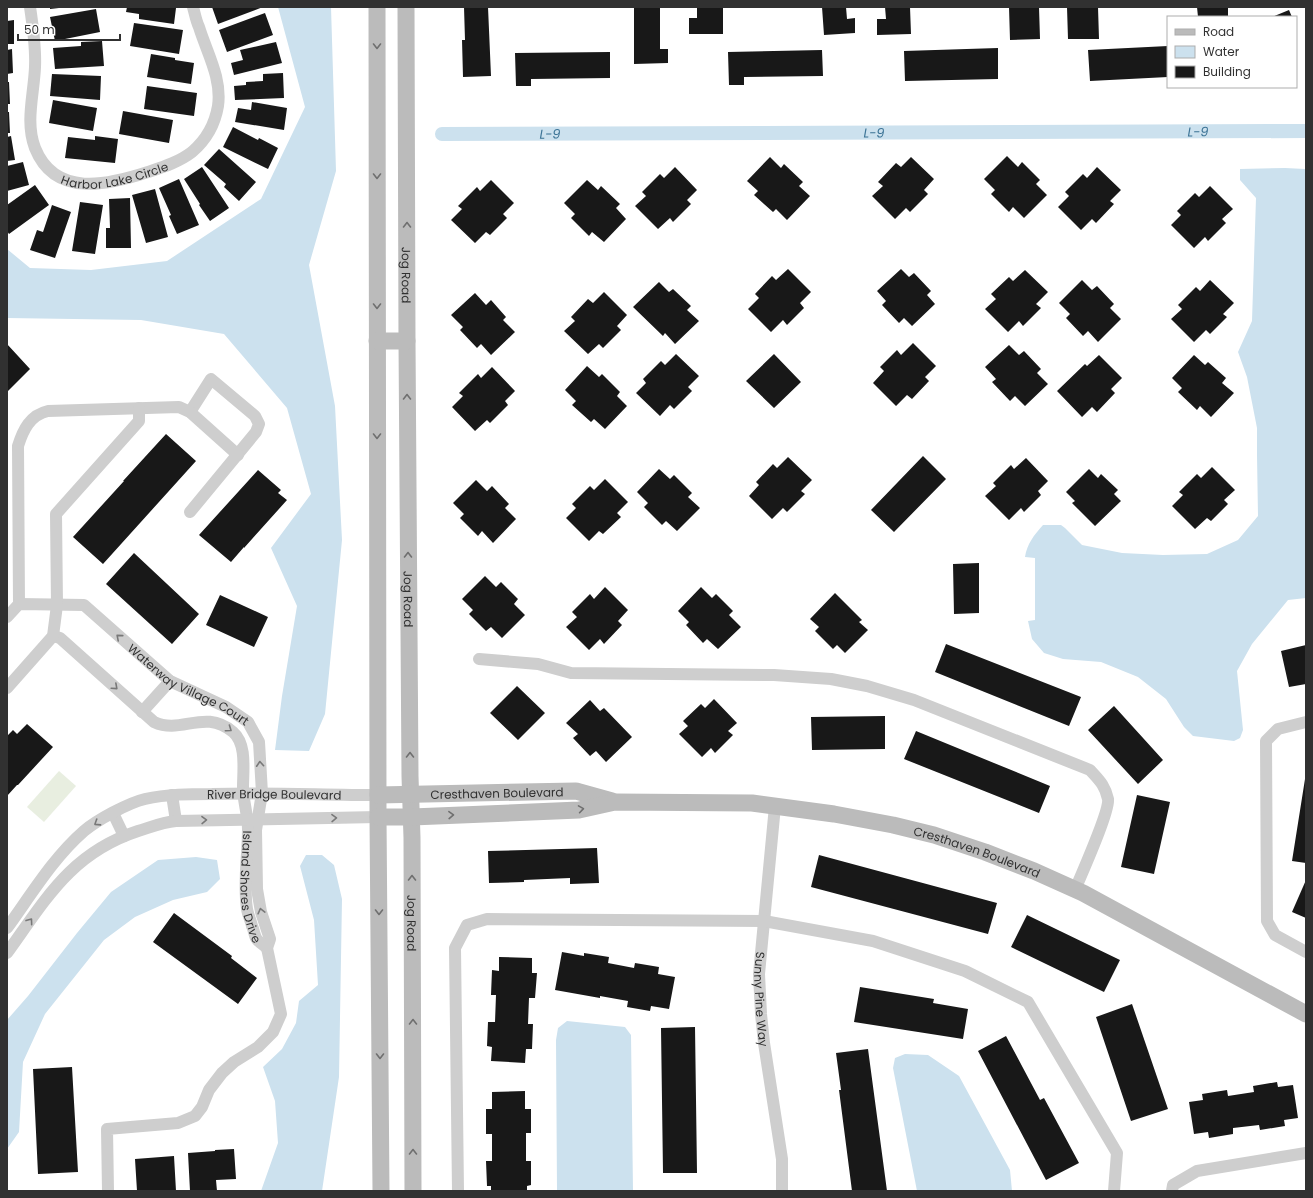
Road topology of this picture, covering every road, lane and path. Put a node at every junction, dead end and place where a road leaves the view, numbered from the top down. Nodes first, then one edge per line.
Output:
1 (30, 7) edge
2 (193, 7) edge
3 (377, 7) edge
4 (406, 7) edge
5 (407, 341) junction
6 (377, 342) junction
7 (139, 408) junction
8 (190, 412) junction
9 (238, 455) junction
10 (190, 512) dead end
11 (19, 604) junction
12 (57, 605) junction
13 (7, 617) edge
14 (53, 636) junction
15 (479, 659) dead end
16 (170, 681) junction
17 (7, 688) edge
18 (142, 712) junction
19 (1306, 722) edge
20 (243, 793) junction
21 (262, 793) junction
22 (410, 794) junction
23 (172, 795) junction
24 (378, 795) junction
25 (615, 802) junction
26 (775, 806) junction
27 (113, 813) junction
28 (378, 817) junction
29 (412, 817) junction
30 (176, 821) junction
31 (254, 823) junction
32 (124, 836) junction
33 (1075, 890) junction
34 (764, 921) junction
35 (7, 928) edge
36 (1306, 952) edge
37 (7, 953) edge
38 (1306, 1014) edge
39 (1306, 1153) edge
40 (108, 1191) edge
41 (381, 1191) edge
42 (413, 1191) edge
43 (458, 1191) edge
44 (782, 1191) edge
45 (1114, 1191) edge
46 (1172, 1191) edge

1 - 2 street, Harbor Lake Circle
3 -> 6 main road
5 -> 4 main road, Jog Road
5 - 6 main road
22 -> 5 main road, Jog Road
6 -> 24 main road
7 - 8 street
7 - 11 street
7 - 12 street
8 - 9 street
8 - 9 street
9 - 10 street
11 - 12 street, Waterway Village Court
11 - 13 street
12 - 14 street
16 -> 12 street, Waterway Village Court
14 - 17 street
14 -> 18 street, Waterway Village Court
15 - 33 street
16 - 18 street
21 -> 16 street, Waterway Village Court
18 -> 20 street, Waterway Village Court
19 - 36 street
20 - 21 street, River Bridge Boulevard
20 - 23 street, River Bridge Boulevard
20 - 31 street, Waterway Village Court
21 - 24 street, River Bridge Boulevard
21 - 31 street, Waterway Village Court
22 - 24 main road, Cresthaven Boulevard
22 - 25 main road, Cresthaven Boulevard
22 - 29 main road, Jog Road
23 - 27 street, River Bridge Boulevard
23 - 30 street
24 - 28 main road
25 - 26 main road, Cresthaven Boulevard
29 -> 25 main road, Cresthaven Boulevard
26 - 33 main road, Cresthaven Boulevard
26 - 34 street, Sunny Pine Way
27 - 32 street
27 -> 35 street, River Bridge Boulevard
28 - 29 main road, Cresthaven Boulevard
31 -> 28 street, River Bridge Boulevard
28 -> 41 main road
42 -> 29 main road, Jog Road
30 -> 31 street, River Bridge Boulevard
30 - 32 street, River Bridge Boulevard
31 - 40 street, Island Shores Drive
37 -> 32 street, River Bridge Boulevard
33 - 38 main road, Cresthaven Boulevard
34 - 43 street
34 - 44 street, Sunny Pine Way
34 - 45 street
39 - 46 street

